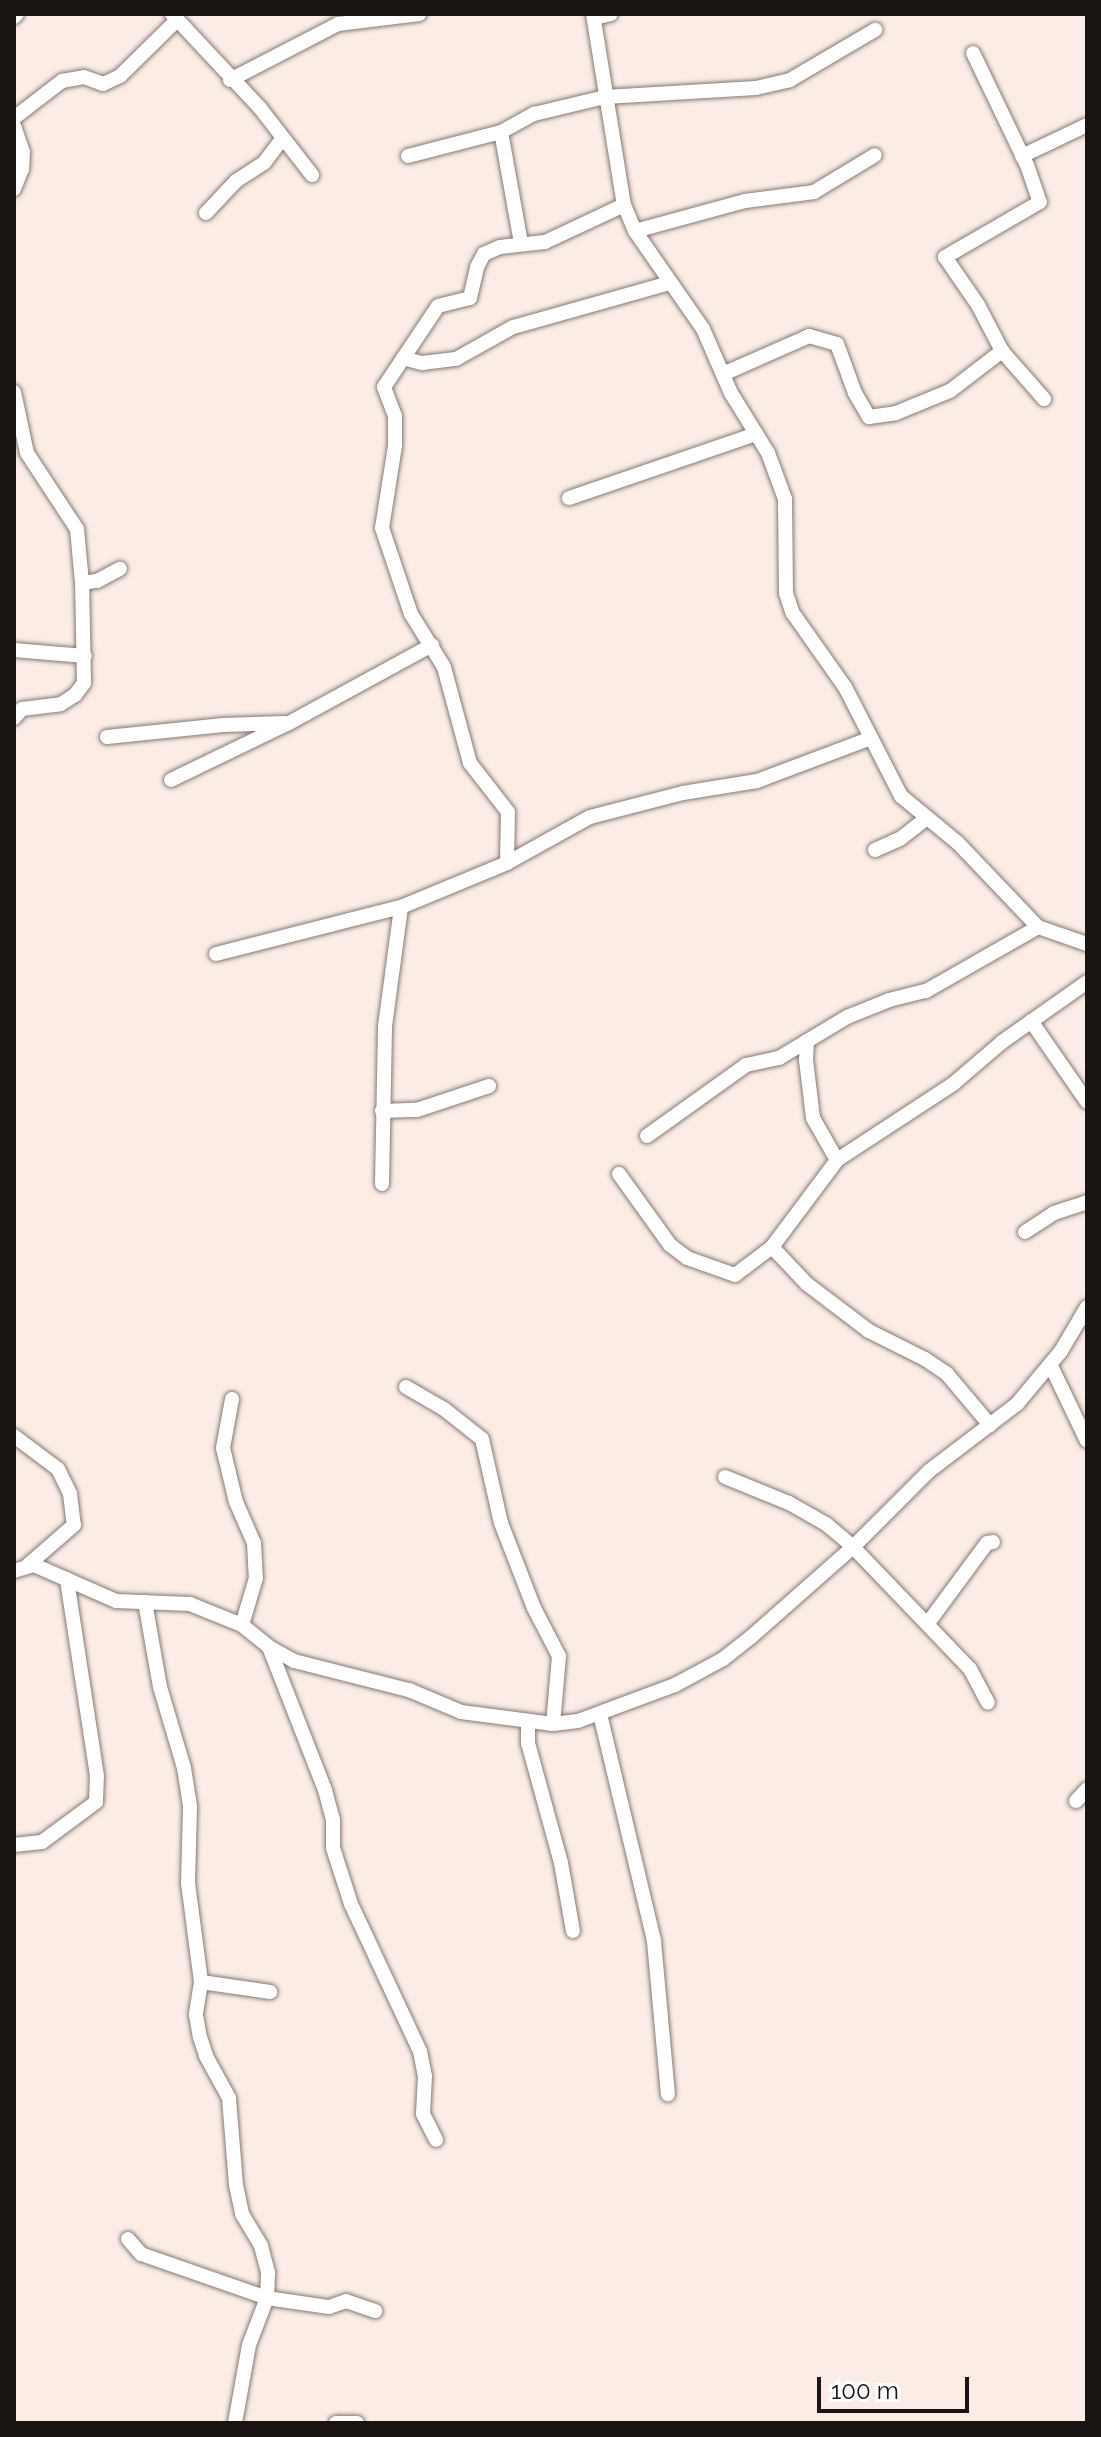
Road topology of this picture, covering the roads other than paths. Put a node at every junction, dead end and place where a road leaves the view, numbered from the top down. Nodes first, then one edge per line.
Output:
1 (419, 14) edge
2 (611, 14) edge
3 (594, 16) edge
4 (175, 17) edge
5 (875, 30) dead end
6 (973, 53) dead end
7 (230, 80) junction
8 (605, 97) junction
9 (14, 118) edge
10 (1087, 125) edge
11 (14, 126) edge
12 (501, 132) junction
13 (283, 138) junction
14 (875, 155) dead end
15 (408, 156) dead end
16 (1022, 156) junction
17 (312, 175) dead end
18 (14, 189) edge
19 (624, 205) junction
20 (206, 213) dead end
21 (635, 231) junction
22 (521, 243) junction
23 (670, 283) junction
24 (1002, 351) junction
25 (403, 358) junction
26 (723, 374) junction
27 (14, 392) edge
28 (1044, 399) dead end
29 (756, 434) junction
30 (569, 498) dead end
31 (120, 569) dead end
32 (82, 583) junction
33 (432, 645) junction
34 (14, 650) edge
35 (85, 656) junction
36 (14, 718) edge
37 (289, 723) junction
38 (107, 737) dead end
39 (869, 739) junction
40 (171, 780) dead end
41 (927, 818) junction
42 (875, 850) dead end
43 (507, 863) junction
44 (401, 907) junction
45 (1038, 927) junction
46 (1087, 944) edge
47 (216, 954) dead end
48 (1087, 982) edge
49 (1031, 1021) junction
50 (807, 1041) junction
51 (489, 1086) dead end
52 (1087, 1102) edge
53 (382, 1111) junction
54 (647, 1136) dead end
55 (837, 1160) junction
56 (619, 1174) dead end
57 (382, 1184) dead end
58 (1087, 1202) edge
59 (1025, 1232) dead end
60 (772, 1247) junction
61 (1087, 1307) edge
62 (1050, 1364) junction
63 (406, 1387) dead end
64 (232, 1399) dead end
65 (990, 1425) junction
66 (14, 1436) edge
67 (1087, 1441) edge
68 (725, 1477) dead end
69 (993, 1542) dead end
70 (853, 1547) junction
71 (21, 1568) edge
72 (67, 1579) junction
73 (145, 1602) junction
74 (928, 1623) junction
75 (242, 1625) junction
76 (269, 1647) junction
77 (988, 1703) dead end
78 (600, 1714) junction
79 (528, 1723) junction
80 (553, 1724) junction
81 (1087, 1789) edge
82 (1076, 1801) dead end
83 (14, 1845) edge
84 (573, 1931) dead end
85 (201, 1982) junction
86 (270, 1992) dead end
87 (668, 2094) dead end
88 (436, 2140) dead end
89 (128, 2239) dead end
90 (267, 2298) junction
91 (375, 2311) dead end
92 (235, 2423) edge
93 (336, 2423) edge
94 (357, 2423) edge

1 - 7 street
2 - 3 street
3 - 8 street
4 - 7 street
4 - 9 street
5 - 8 street
6 - 16 street
7 - 13 street
8 - 12 street
8 - 19 street
10 - 16 street
11 - 18 street
12 - 15 street
12 - 22 street
13 - 17 street
13 - 20 street
14 - 21 street
16 - 24 street
19 - 21 street
19 - 22 street
21 - 23 street
22 - 25 street
23 - 25 street
23 - 26 street
24 - 26 street
24 - 28 street
25 - 33 street
26 - 29 street
27 - 32 street
29 - 30 street
29 - 39 street
31 - 32 street
32 - 35 street
33 - 37 street
33 - 43 street
34 - 35 street
35 - 36 street
37 - 38 street
37 - 40 street
39 - 41 street
39 - 43 street
41 - 42 street
41 - 45 street
43 - 44 street
44 - 47 street
44 - 53 street
45 - 46 street
45 - 50 street
48 - 49 street
49 - 52 street
49 - 55 street
50 - 54 street
50 - 55 street
51 - 53 street
53 - 57 street
55 - 60 street
56 - 60 street
58 - 59 street
60 - 65 street
61 - 62 street
62 - 65 street
62 - 67 street
63 - 80 street
64 - 75 street
65 - 70 street
66 - 71 street
68 - 70 street
69 - 74 street
70 - 74 street
70 - 78 street
71 - 72 street
72 - 73 street
72 - 83 street
73 - 75 street
73 - 85 street
74 - 77 street
75 - 76 street
76 - 79 street
76 - 88 street
78 - 80 street
78 - 87 street
79 - 80 street
79 - 84 street
81 - 82 street
85 - 86 street
85 - 90 street
89 - 90 street
90 - 91 street
90 - 92 street
93 - 94 street

